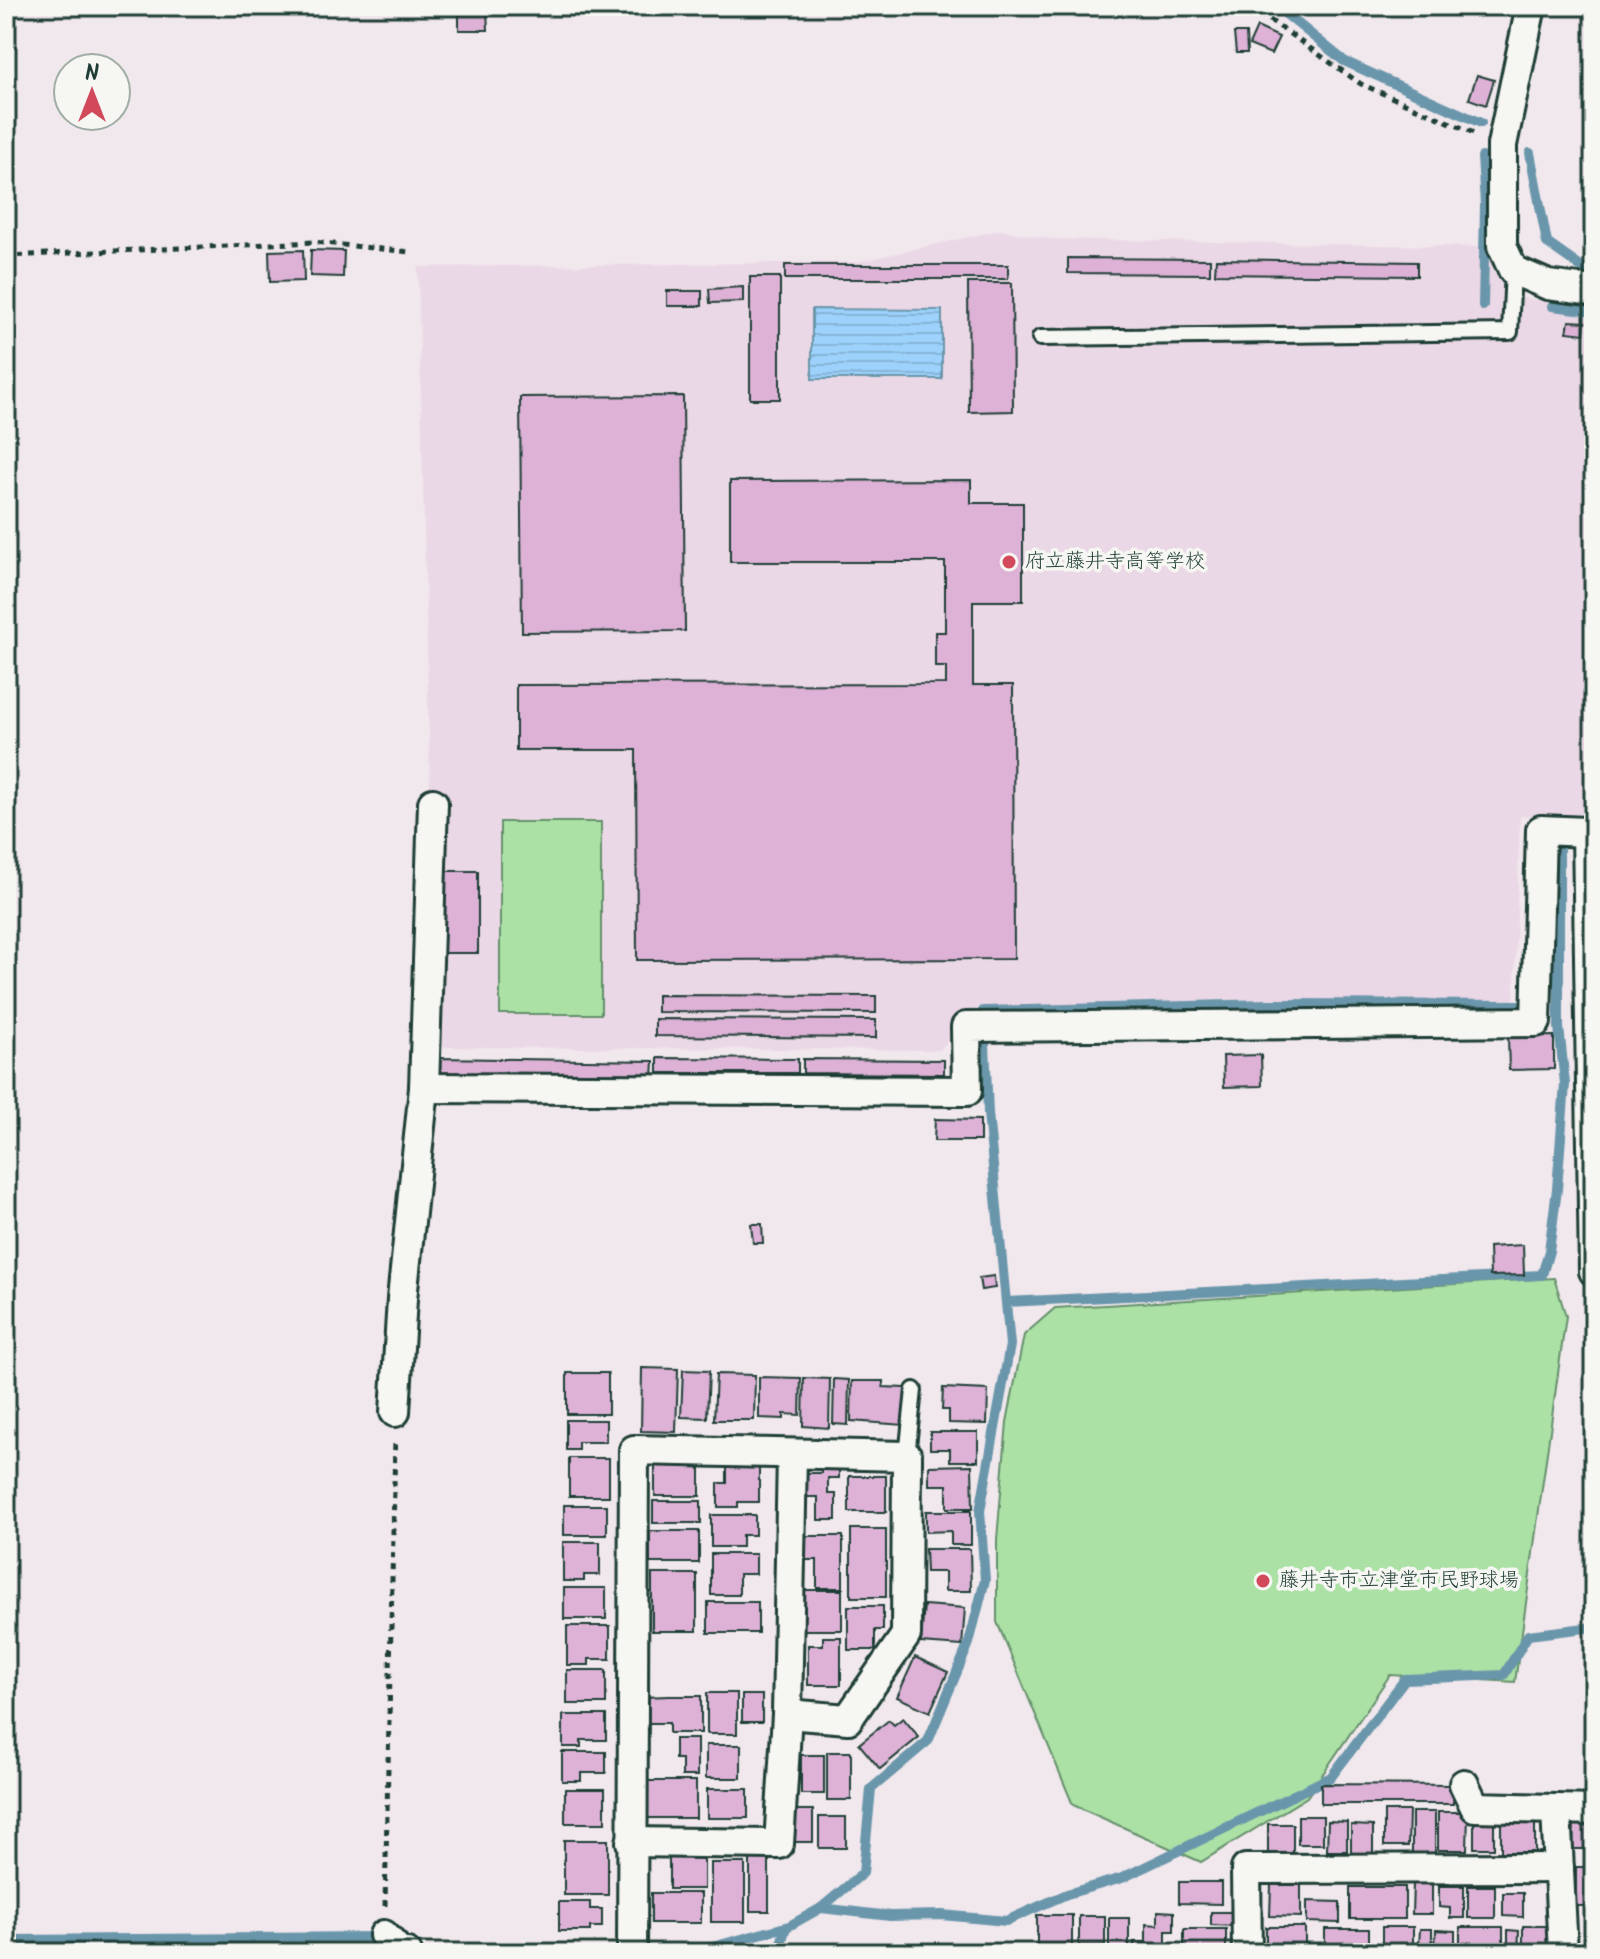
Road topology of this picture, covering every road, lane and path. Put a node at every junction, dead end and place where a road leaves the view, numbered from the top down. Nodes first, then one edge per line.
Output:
1 (1250, 6) edge
2 (1531, 6) edge
3 (1502, 145) junction
4 (410, 252) dead end
5 (6, 256) edge
6 (1513, 270) junction
7 (1594, 291) edge
8 (1040, 338) dead end
9 (433, 803) dead end
10 (1590, 832) edge
11 (424, 1088) junction
12 (1594, 1271) edge
13 (914, 1390) dead end
14 (395, 1412) joint
15 (792, 1454) junction
16 (907, 1456) junction
17 (787, 1714) junction
18 (1464, 1784) dead end
19 (1556, 1809) junction
20 (1594, 1810) edge
21 (631, 1842) junction
22 (1559, 1868) junction
23 (395, 1947) edge
24 (407, 1953) edge
25 (632, 1953) edge
26 (1247, 1953) edge
27 (1563, 1953) edge

1 - 3 path
2 - 3 street
3 - 6 street
4 - 5 path
6 - 7 street
6 - 8 lane
9 - 11 street
10 - 11 street
10 - 12 street
11 - 14 street
13 - 16 lane
14 - 23 path
15 - 16 street
15 - 17 street
15 - 21 street
16 - 17 street
17 - 21 street
18 - 19 street
19 - 20 street
19 - 22 street
21 - 25 street
22 - 26 street
22 - 27 street
23 - 24 street

